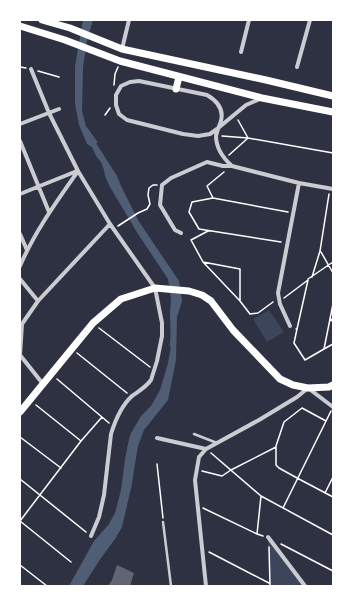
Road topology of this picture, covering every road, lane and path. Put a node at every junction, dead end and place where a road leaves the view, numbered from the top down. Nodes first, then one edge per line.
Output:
1 (42, 20) edge
2 (129, 20) edge
3 (249, 20) edge
4 (310, 20) edge
5 (20, 26) edge
6 (122, 49) junction
7 (241, 52) dead end
8 (298, 67) dead end
9 (31, 69) joint
10 (59, 77) dead end
11 (179, 77) junction
12 (176, 89) junction
13 (333, 96) edge
14 (262, 98) junction
15 (59, 109) dead end
16 (333, 112) edge
17 (49, 113) junction
18 (234, 114) junction
19 (20, 124) edge
20 (217, 129) junction
21 (216, 136) junction
22 (248, 138) junction
23 (20, 141) edge
24 (333, 153) edge
25 (232, 166) junction
26 (78, 171) junction
27 (299, 183) junction
28 (162, 185) junction
29 (39, 186) junction
30 (331, 189) edge
31 (20, 194) edge
32 (213, 198) junction
33 (49, 212) junction
34 (294, 213) junction
35 (110, 224) junction
36 (114, 230) junction
37 (208, 230) junction
38 (20, 234) edge
39 (181, 234) dead end
40 (287, 244) junction
41 (27, 250) junction
42 (320, 251) junction
43 (203, 262) junction
44 (333, 262) edge
45 (20, 266) edge
46 (328, 266) junction
47 (333, 273) edge
48 (312, 277) junction
49 (20, 279) edge
50 (308, 280) junction
51 (157, 288) junction
52 (279, 300) junction
53 (38, 301) junction
54 (240, 301) junction
55 (333, 304) edge
56 (330, 318) junction
57 (333, 322) edge
58 (93, 323) junction
59 (290, 326) dead end
60 (333, 344) edge
61 (72, 349) junction
62 (324, 349) junction
63 (20, 355) edge
64 (154, 370) junction
65 (51, 374) junction
66 (43, 384) junction
67 (333, 386) edge
68 (308, 388) junction
69 (131, 397) junction
70 (30, 401) junction
71 (333, 407) edge
72 (20, 412) edge
73 (102, 417) junction
74 (326, 421) junction
75 (113, 426) junction
76 (194, 434) dead end
77 (20, 437) edge
78 (157, 438) dead end
79 (82, 441) junction
80 (217, 443) junction
81 (276, 446) junction
82 (206, 449) junction
83 (157, 464) dead end
84 (61, 468) junction
85 (196, 469) junction
86 (231, 470) junction
87 (333, 477) edge
88 (297, 478) junction
89 (20, 479) edge
90 (325, 493) junction
91 (40, 495) junction
92 (261, 496) junction
93 (333, 497) edge
94 (198, 506) junction
95 (283, 508) junction
96 (20, 521) edge
97 (163, 522) joint
98 (333, 535) edge
99 (91, 536) joint
100 (268, 537) joint
101 (281, 544) dead end
102 (202, 549) junction
103 (71, 562) dead end
104 (20, 565) edge
105 (333, 571) edge
106 (269, 583) junction
107 (47, 586) edge
108 (171, 586) edge
109 (206, 586) edge
110 (270, 586) edge
111 (305, 586) edge

1 - 6 main road
2 - 6 street
3 - 7 street
4 - 8 street
5 - 11 main road
6 - 13 main road
9 - 10 path
9 - 17 street
11 - 12 main road
11 - 14 main road
12 - 20 street
12 - 20 street
14 - 16 main road
14 - 18 street
15 - 17 street
17 - 19 street
17 - 26 street
18 - 20 street
18 - 22 path
20 - 21 street
21 - 22 path
21 - 25 street
22 - 24 path
22 - 25 path
23 - 29 street
25 - 27 street
25 - 28 street
25 - 32 path
26 - 29 street
26 - 33 street
26 - 35 street
27 - 30 street
27 - 34 street
28 - 36 path
28 - 39 street
29 - 31 street
29 - 33 street
30 - 42 path
32 - 34 path
32 - 37 path
33 - 41 street
34 - 40 street
35 - 36 street
35 - 53 street
36 - 51 street
37 - 40 path
37 - 43 path
38 - 41 street
40 - 52 street
41 - 45 street
42 - 46 path
42 - 48 path
43 - 54 path
43 - 54 path
44 - 46 path
46 - 47 path
46 - 48 path
48 - 50 path
49 - 53 street
50 - 52 path
50 - 62 path
51 - 58 main road
51 - 64 street
51 - 68 main road
52 - 54 path
52 - 59 street
53 - 63 street
55 - 56 path
56 - 57 path
56 - 62 path
58 - 61 main road
58 - 64 path
60 - 62 path
61 - 65 main road
61 - 69 path
63 - 66 street
64 - 69 street
65 - 66 main road
65 - 73 path
66 - 70 main road
67 - 68 main road
68 - 71 street
68 - 80 street
69 - 75 street
70 - 72 main road
70 - 79 path
71 - 74 path
73 - 75 path
73 - 79 path
74 - 81 path
74 - 88 path
75 - 99 street
76 - 80 lane
77 - 84 path
78 - 82 street
79 - 84 path
80 - 82 street
81 - 86 path
81 - 88 path
82 - 85 street
82 - 86 path
83 - 97 path
84 - 91 path
85 - 86 path
85 - 94 street
86 - 92 path
87 - 90 path
88 - 90 path
88 - 95 path
89 - 91 path
90 - 93 path
91 - 96 path
91 - 99 path
92 - 94 path
92 - 95 path
94 - 102 street
95 - 98 path
96 - 103 path
97 - 108 lane
100 - 106 path
100 - 111 street
101 - 105 path
102 - 106 path
102 - 109 street
104 - 107 path
106 - 110 path

